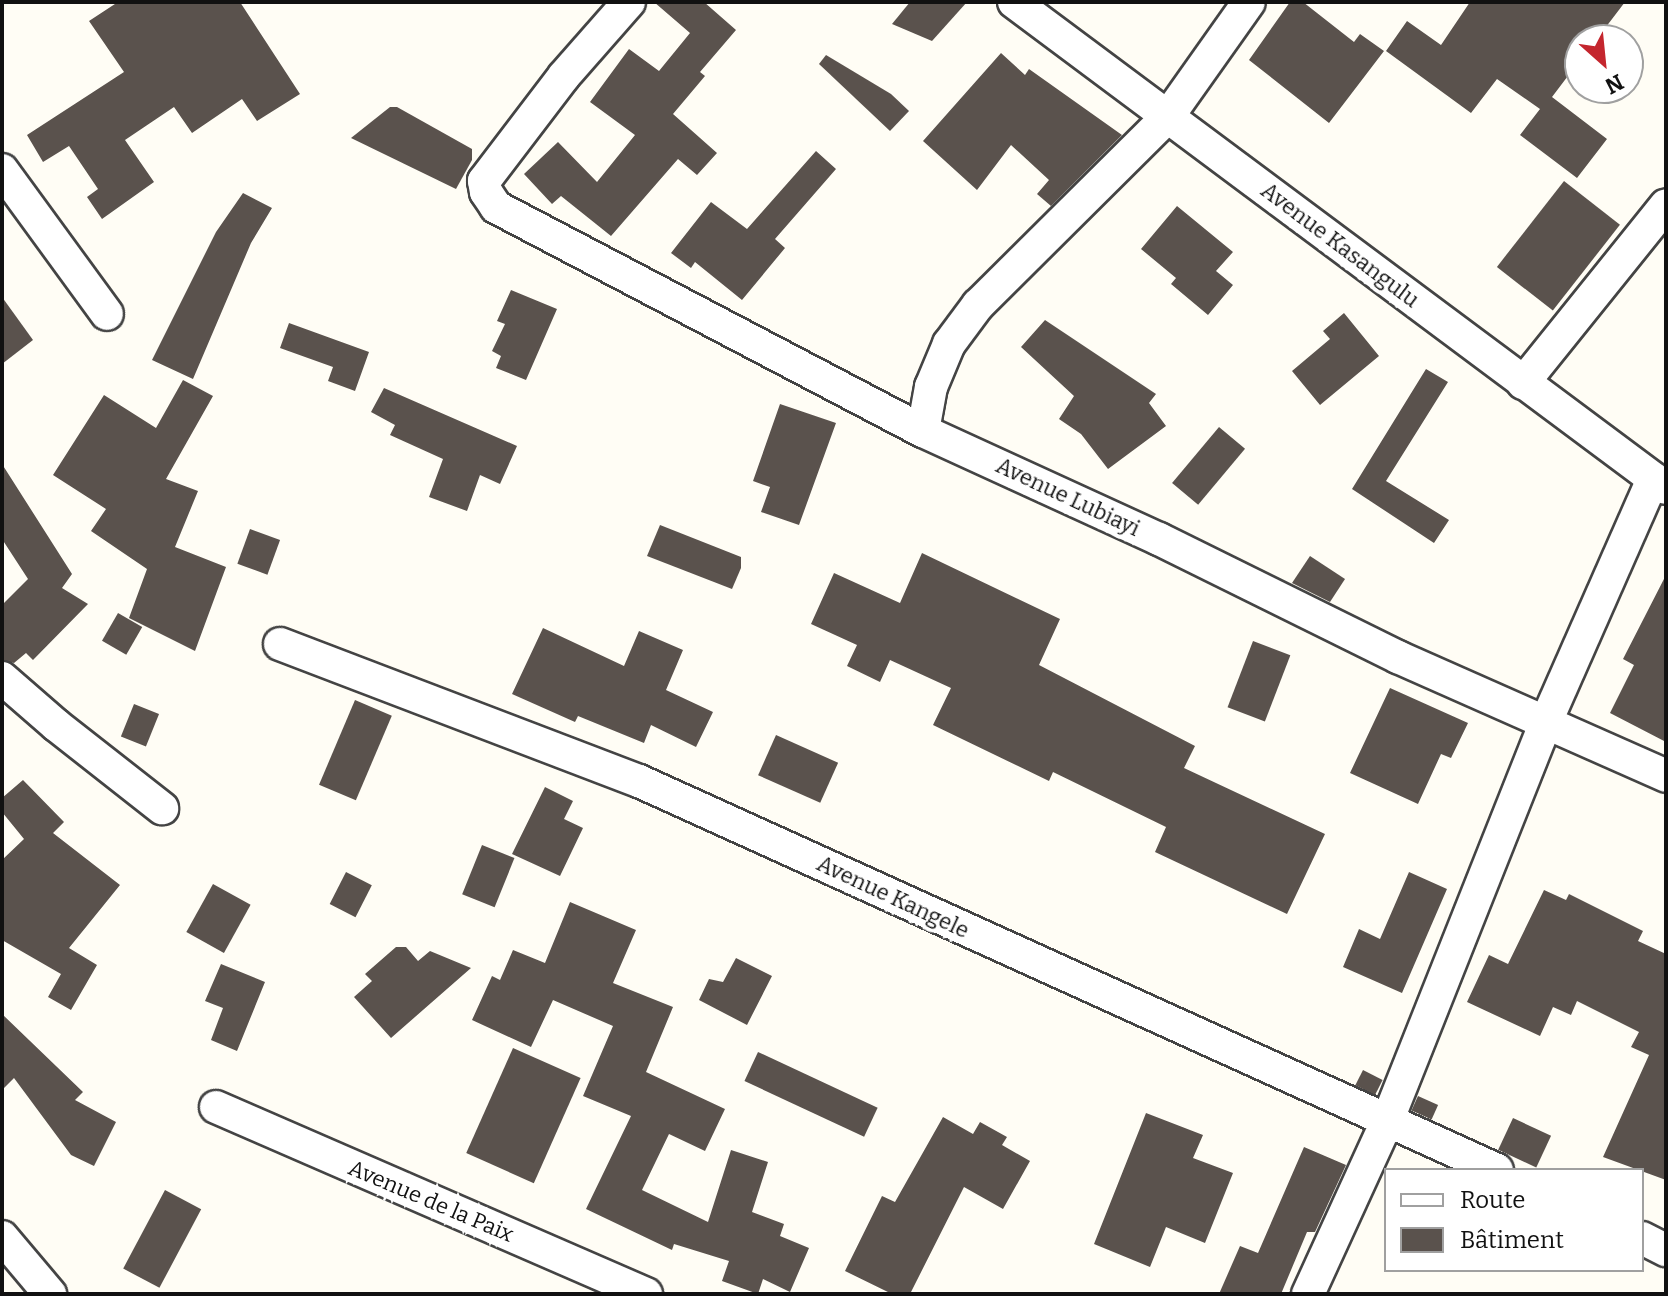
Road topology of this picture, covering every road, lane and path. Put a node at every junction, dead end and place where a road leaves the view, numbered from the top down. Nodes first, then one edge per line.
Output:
1 (629, 2) edge
2 (1014, 2) edge
3 (1249, 2) edge
4 (1169, 115) junction
5 (2, 170) edge
6 (1666, 205) edge
7 (107, 314) dead end
8 (1523, 383) junction
9 (923, 431) junction
10 (1659, 484) edge
11 (280, 644) dead end
12 (2, 678) edge
13 (1545, 724) junction
14 (1666, 776) edge
15 (162, 808) dead end
16 (216, 1107) dead end
17 (1388, 1119) junction
18 (1493, 1168) edge
19 (2, 1237) edge
20 (1644, 1239) edge
21 (1666, 1250) edge
22 (50, 1294) edge
23 (646, 1294) edge
24 (1308, 1294) edge

1 - 9 street, Avenue Lubiayi
2 - 4 street, Avenue Kasangulu
3 - 4 street
4 - 8 street, Avenue Kasangulu
4 - 9 street
5 - 7 street
6 - 8 street
8 - 10 street, Avenue Kasangulu
9 - 13 street, Avenue Lubiayi
10 - 13 street
11 - 17 street, Avenue Kangele
12 - 15 street
13 - 14 street, Avenue Lubiayi
13 - 17 street
16 - 23 street, Avenue de la Paix
17 - 18 street, Avenue Kangele
17 - 24 street
19 - 22 street
20 - 21 street

